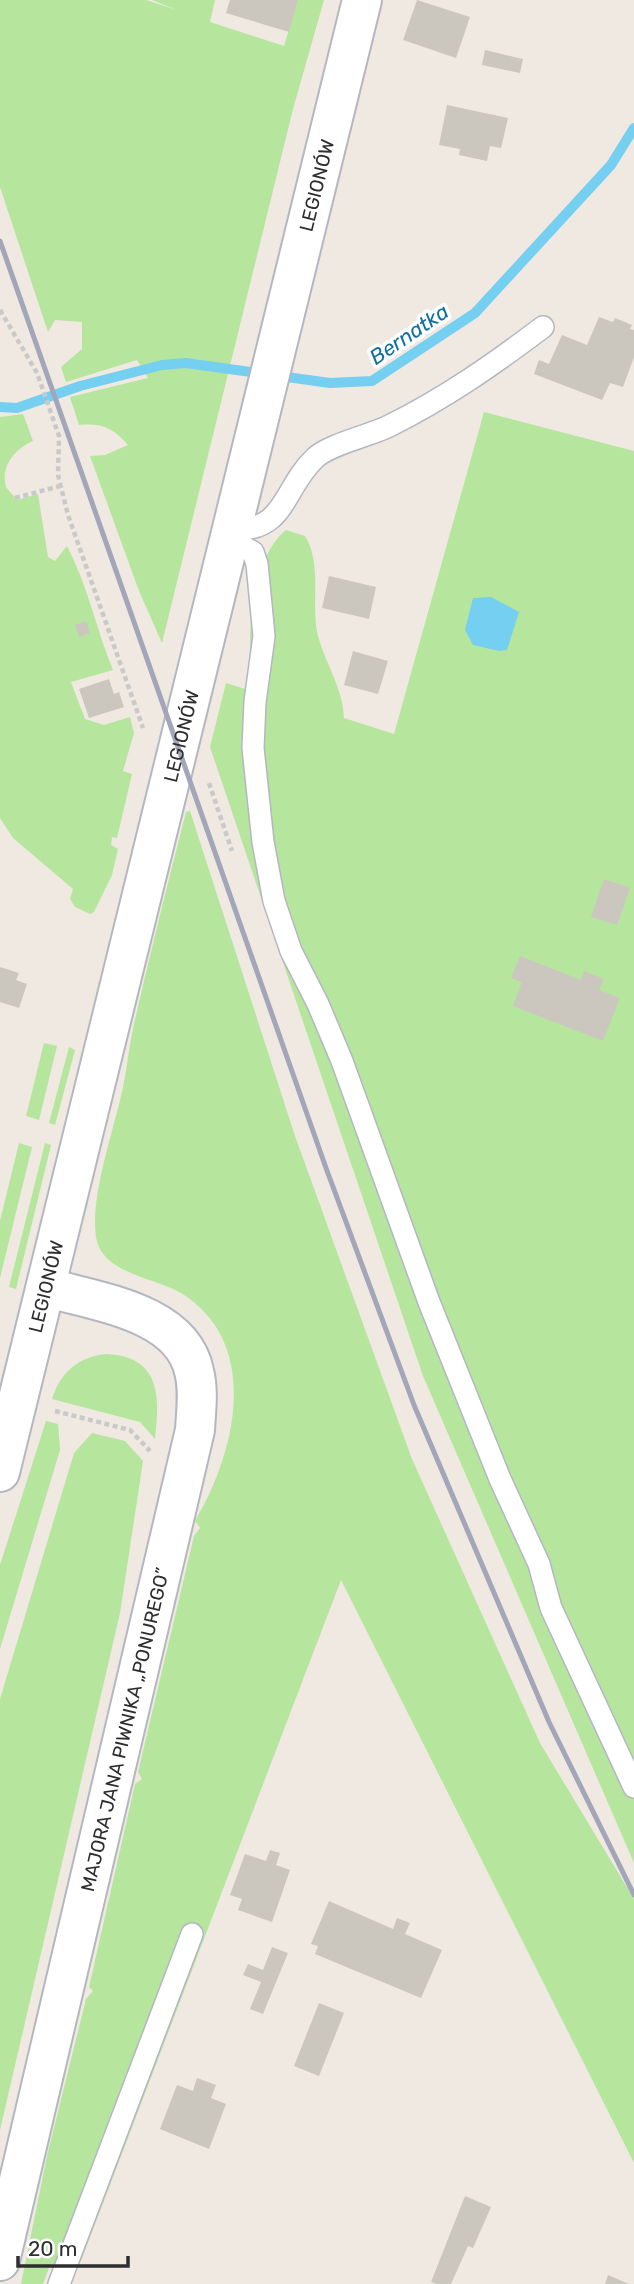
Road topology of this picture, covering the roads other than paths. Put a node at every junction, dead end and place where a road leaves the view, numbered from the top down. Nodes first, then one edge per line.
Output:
1 (362, 0) edge
2 (543, 327) dead end
3 (230, 533) junction
4 (46, 1287) junction
5 (0, 1472) edge
6 (634, 1787) edge
7 (192, 1934) dead end
8 (1, 2258) edge
9 (59, 2284) edge

1 - 3 street, LEGIONÓW
2 - 3 lane
3 - 4 street, LEGIONÓW
3 - 6 lane
4 - 5 street, LEGIONÓW
4 - 8 street, MAJORA JANA PIWNIKA „PONUREGO”
7 - 9 lane

